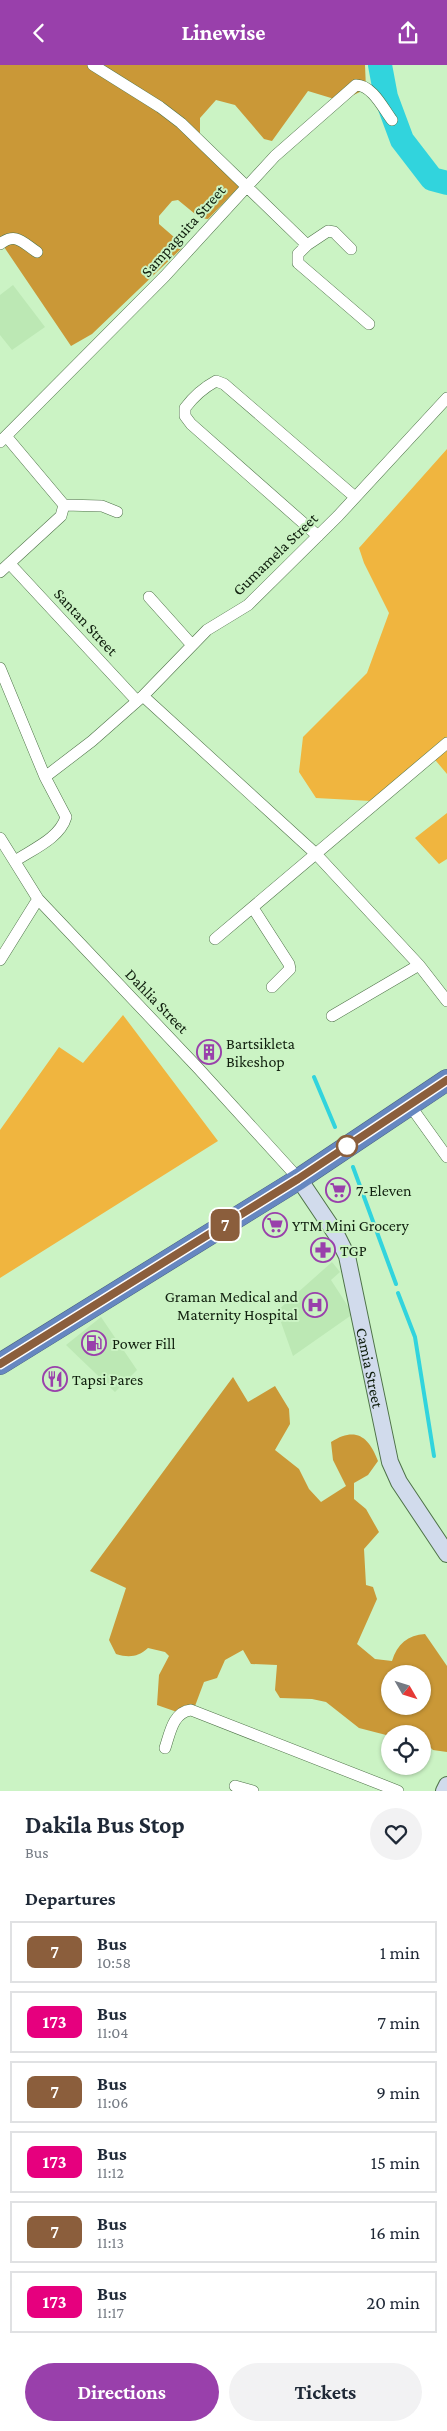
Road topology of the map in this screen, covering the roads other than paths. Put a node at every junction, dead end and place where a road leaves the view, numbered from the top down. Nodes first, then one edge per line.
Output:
1 (93, 65) edge
2 (116, 65) edge
3 (108, 75) junction
4 (392, 120) dead end
5 (247, 185) junction
6 (0, 245) edge
7 (307, 245) junction
8 (351, 249) dead end
9 (36, 252) dead end
10 (369, 324) dead end
11 (447, 397) edge
12 (3, 439) edge
13 (355, 497) junction
14 (64, 505) junction
15 (117, 512) dead end
16 (318, 536) junction
17 (10, 565) junction
18 (0, 572) edge
19 (149, 597) dead end
20 (192, 645) junction
21 (0, 668) edge
22 (140, 699) junction
23 (447, 743) edge
24 (45, 777) junction
25 (0, 838) edge
26 (316, 854) junction
27 (15, 861) junction
28 (38, 899) junction
29 (253, 908) junction
30 (214, 939) dead end
31 (0, 961) edge
32 (419, 965) junction
33 (272, 987) dead end
34 (447, 1001) edge
35 (332, 1016) dead end
36 (447, 1080) edge
37 (409, 1104) junction
38 (447, 1157) edge
39 (298, 1179) junction
40 (0, 1364) edge
41 (447, 1554) edge
42 (165, 1748) dead end
43 (447, 1785) edge
44 (235, 1786) dead end
45 (253, 1791) edge
46 (398, 1791) edge
47 (444, 1791) edge

1 - 3 street
2 - 3 street
3 - 5 street
4 - 5 street, Sampaguita Street
5 - 7 street
5 - 12 street, Sampaguita Street
6 - 9 street
7 - 8 street
7 - 10 street
11 - 13 street, Gumamela Street
12 - 14 street
13 - 16 street, Gumamela Street
13 - 16 street
14 - 15 street
14 - 17 street
16 - 20 street, Gumamela Street
17 - 18 street
17 - 22 street, Santan Street
19 - 20 street
20 - 22 street, Gumamela Street
21 - 24 street
22 - 24 street, Gumamela Street
22 - 26 street, Santan Street
23 - 26 street
24 - 27 street
25 - 27 street, Dahlia Street
26 - 29 street
26 - 32 street, Santan Street
27 - 28 street, Dahlia Street
28 - 31 street
28 - 39 street, Dahlia Street
29 - 30 street
29 - 33 street
32 - 34 street, Santan Street
32 - 35 street
36 - 37 highway
37 - 38 street
37 - 39 highway
39 - 40 highway
39 - 41 street, Camia Street
42 - 46 street
43 - 47 street
44 - 45 street

